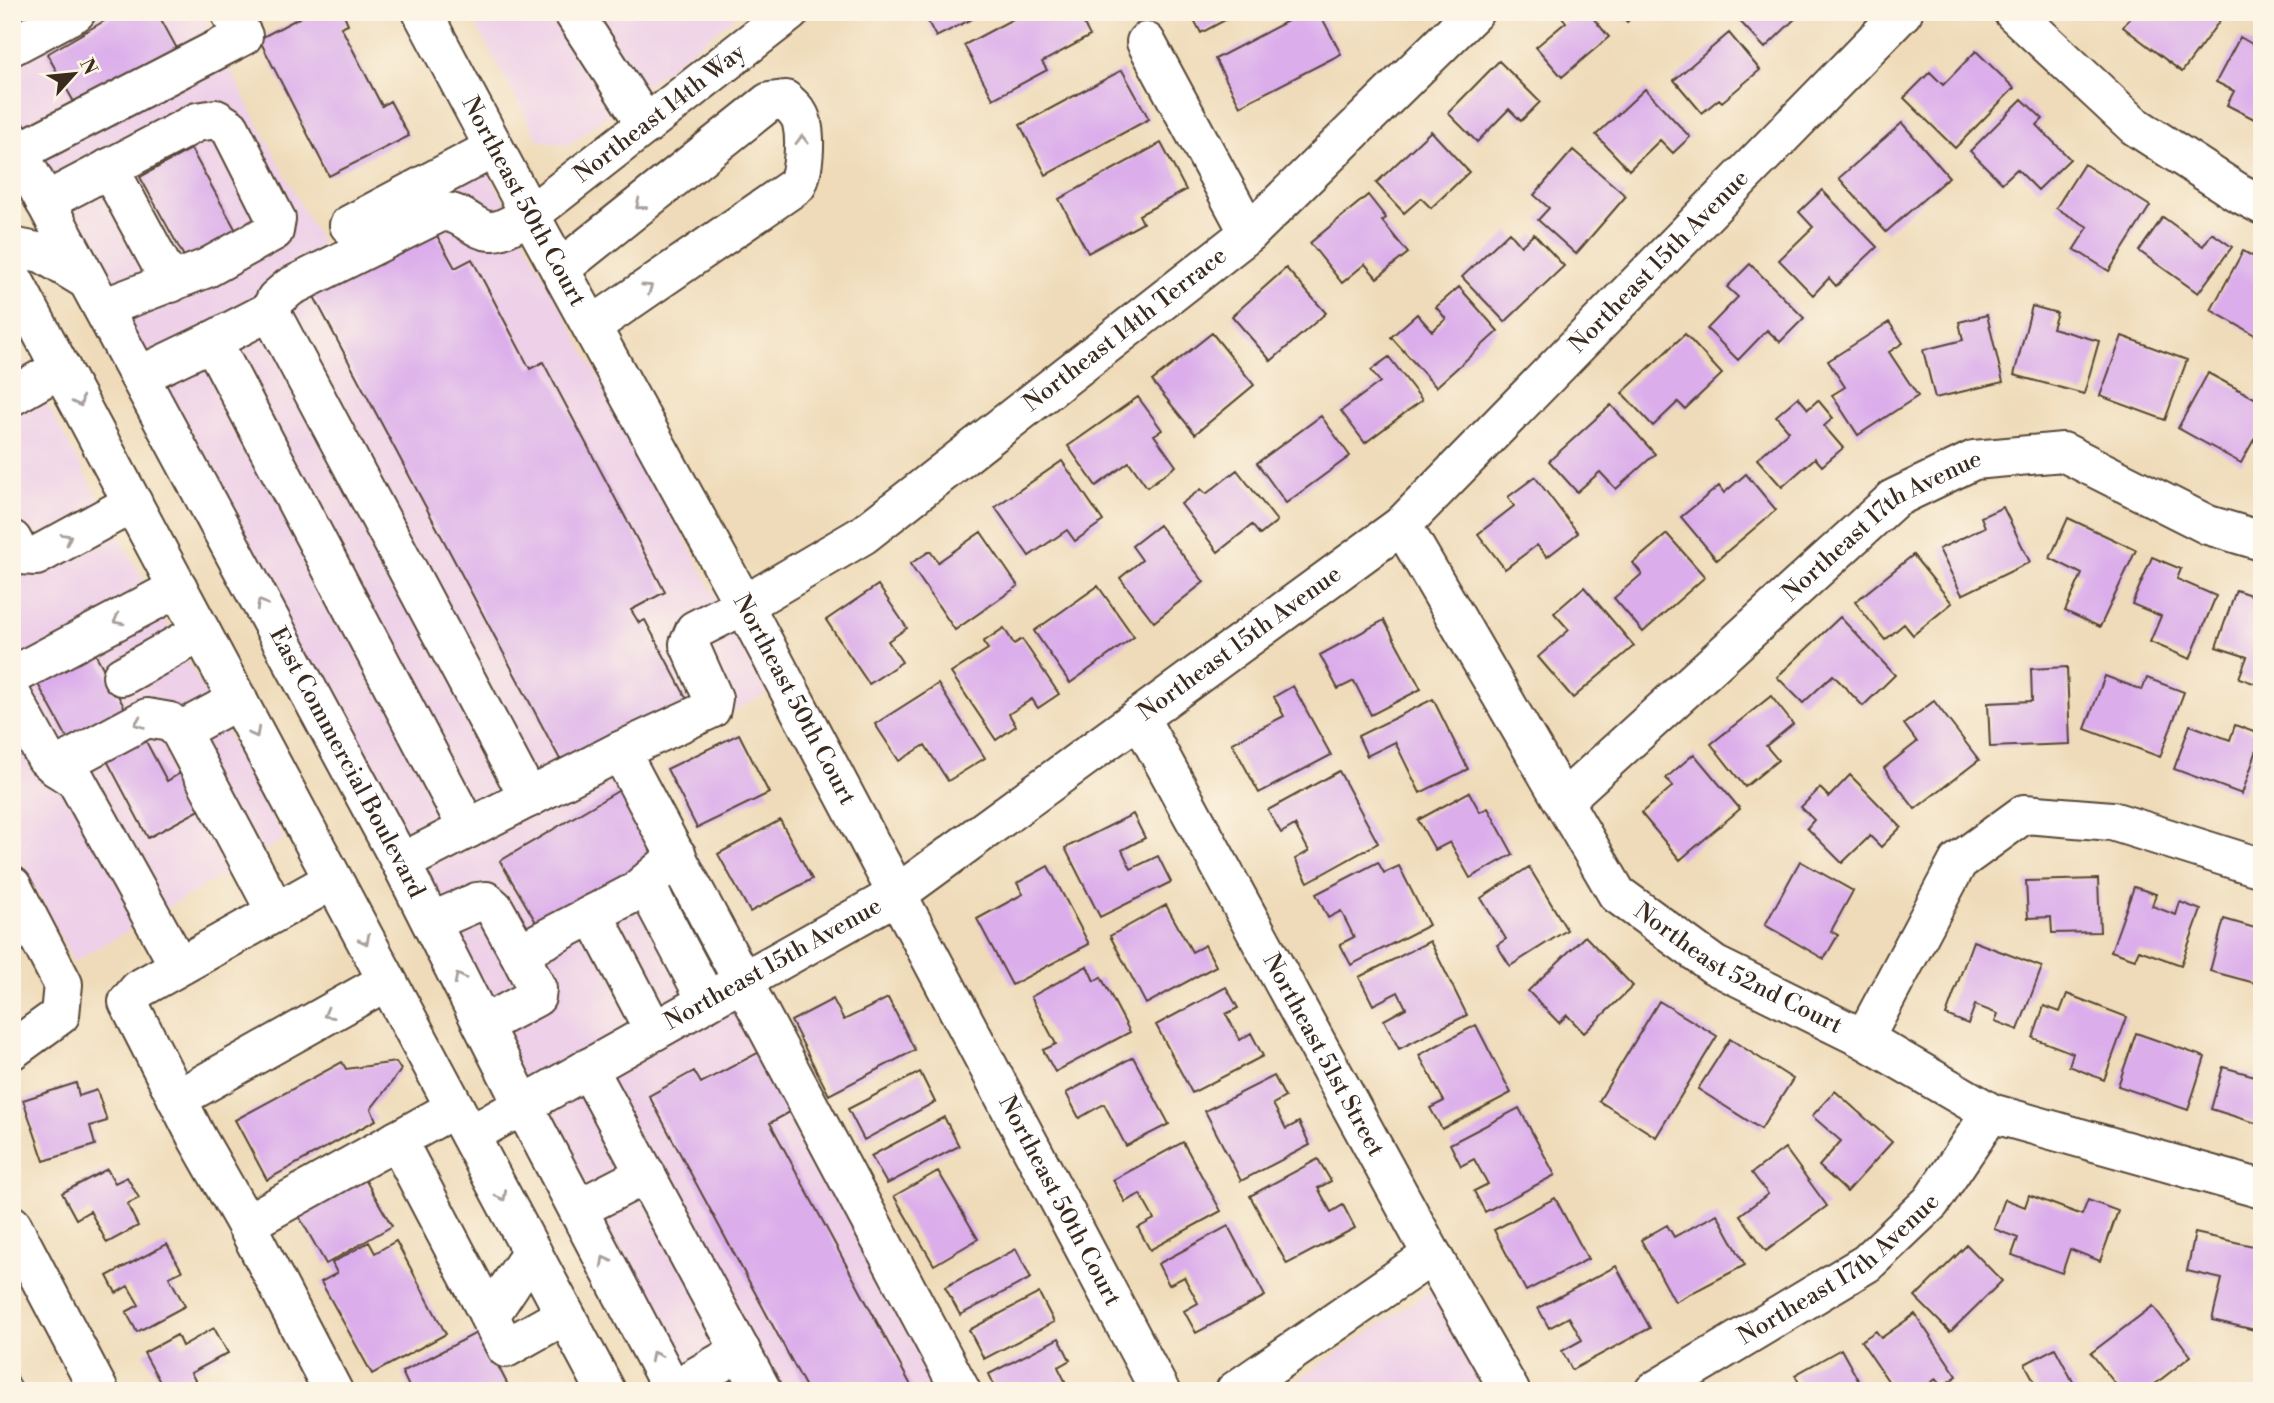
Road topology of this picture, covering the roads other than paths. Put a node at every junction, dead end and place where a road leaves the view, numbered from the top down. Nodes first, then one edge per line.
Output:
1 (76, 12) edge
2 (230, 12) edge
3 (422, 12) edge
4 (573, 12) edge
5 (790, 12) edge
6 (1474, 12) edge
7 (1903, 12) edge
8 (2013, 12) edge
9 (17, 33) edge
10 (1146, 42) dead end
11 (646, 125) junction
12 (494, 148) junction
13 (109, 168) junction
14 (26, 174) edge
15 (2262, 205) edge
16 (530, 215) junction
17 (349, 225) dead end
18 (1249, 233) junction
19 (12, 247) edge
20 (560, 269) junction
21 (12, 277) edge
22 (171, 283) junction
23 (95, 294) junction
24 (270, 311) junction
25 (592, 326) junction
26 (212, 341) junction
27 (61, 368) junction
28 (139, 376) junction
29 (12, 396) edge
30 (133, 503) junction
31 (1402, 525) junction
32 (12, 540) edge
33 (2262, 541) edge
34 (178, 589) junction
35 (744, 605) junction
36 (201, 632) junction
37 (12, 676) edge
38 (122, 676) dead end
39 (12, 696) edge
40 (238, 700) junction
41 (1139, 717) junction
42 (180, 731) junction
43 (621, 751) junction
44 (56, 767) junction
45 (529, 797) junction
46 (1564, 800) junction
47 (468, 829) junction
48 (677, 856) junction
49 (401, 863) junction
50 (2262, 868) edge
51 (333, 880) junction
52 (645, 884) junction
53 (12, 886) edge
54 (896, 895) junction
55 (276, 912) junction
56 (593, 914) junction
57 (431, 922) junction
58 (519, 953) junction
59 (179, 966) junction
60 (387, 981) junction
61 (744, 981) junction
62 (707, 1001) junction
63 (483, 1025) junction
64 (654, 1031) junction
65 (1864, 1039) junction
66 (12, 1050) edge
67 (588, 1068) junction
68 (177, 1099) junction
69 (523, 1104) junction
70 (1990, 1112) junction
71 (462, 1122) junction
72 (397, 1140) junction
73 (646, 1174) junction
74 (2262, 1189) edge
75 (578, 1209) junction
76 (246, 1224) junction
77 (12, 1225) edge
78 (532, 1252) junction
79 (1432, 1255) junction
80 (565, 1315) junction
81 (489, 1317) junction
82 (741, 1351) junction
83 (673, 1390) edge
84 (99, 1391) edge
85 (333, 1391) edge
86 (606, 1391) edge
87 (762, 1391) edge
88 (961, 1391) edge
89 (1160, 1391) edge
90 (1235, 1391) edge
91 (1510, 1391) edge
92 (1654, 1391) edge

1 - 9 street
2 - 14 street
3 - 12 street, Northeast 50th Court
4 - 11 street
5 - 11 street, Northeast 14th Way
6 - 18 street, Northeast 14th Terrace
7 - 31 street, Northeast 15th Avenue
8 - 15 street
10 - 18 street
11 - 16 street, Northeast 14th Way
12 - 16 street, Northeast 50th Court
12 - 17 street
13 - 14 street
13 - 22 street
13 - 22 street
14 - 23 street, East Commercial Boulevard
16 - 20 street, Northeast 50th Court
16 - 24 street, Northeast 14th Way
18 - 35 street, Northeast 14th Terrace
19 - 23 street
20 - 25 street, Northeast 50th Court
25 -> 20 street
21 - 27 street
22 - 23 street
23 - 28 street, East Commercial Boulevard
24 - 26 street
24 - 45 street
25 - 35 street, Northeast 50th Court
26 - 28 street
26 - 47 street
27 - 29 street
27 -> 30 street
49 -> 28 street, East Commercial Boulevard
32 -> 30 street
30 - 34 street
31 - 41 street, Northeast 15th Avenue
31 - 46 street, Northeast 52nd Court
33 - 46 street, Northeast 17th Avenue
34 - 36 street
34 -> 37 street
35 - 43 street, Northeast 14th Terrace
35 - 54 street, Northeast 50th Court
36 - 38 street
36 - 40 street
39 - 44 street
40 - 42 street
40 -> 51 street
41 - 54 street, Northeast 15th Avenue
41 - 79 street, Northeast 51st Street
42 -> 44 street
42 - 55 street
43 - 45 street
43 - 48 street
44 - 59 street
45 - 47 street
46 - 65 street, Northeast 52nd Court
47 - 49 street
48 - 52 street
48 - 61 street
49 - 57 street, East Commercial Boulevard
50 - 65 street
51 - 55 street
51 -> 60 street
52 - 56 street
52 - 62 street
53 - 66 street
54 - 61 street, Northeast 15th Avenue
54 - 89 street, Northeast 50th Court
55 - 59 street
56 - 58 street
56 - 64 street
57 - 58 street
63 -> 57 street, East Commercial Boulevard
58 - 63 street
59 - 68 street
60 -> 68 street
60 - 71 street
61 - 62 street, Northeast 15th Avenue
61 - 88 street
62 - 64 street, Northeast 15th Avenue
63 - 69 street, East Commercial Boulevard
64 - 67 street, Northeast 15th Avenue
65 - 70 street, Northeast 52nd Court
67 - 69 street, Northeast 15th Avenue
67 - 73 street
68 - 76 street
69 - 71 street, Northeast 15th Avenue
69 - 75 street, East Commercial Boulevard
70 - 74 street, Northeast 52nd Court
70 - 92 street, Northeast 17th Avenue
71 - 72 street, Northeast 15th Avenue
71 -> 78 street
72 - 76 street, Northeast 15th Avenue
72 - 81 street
73 - 75 street
73 - 82 street
83 -> 75 street, East Commercial Boulevard
76 - 85 street
77 - 84 street
78 - 80 street
78 - 81 street
79 - 90 street
79 - 91 street, Northeast 51st Street
80 - 81 street
80 - 86 street
82 - 83 street
82 - 87 street

